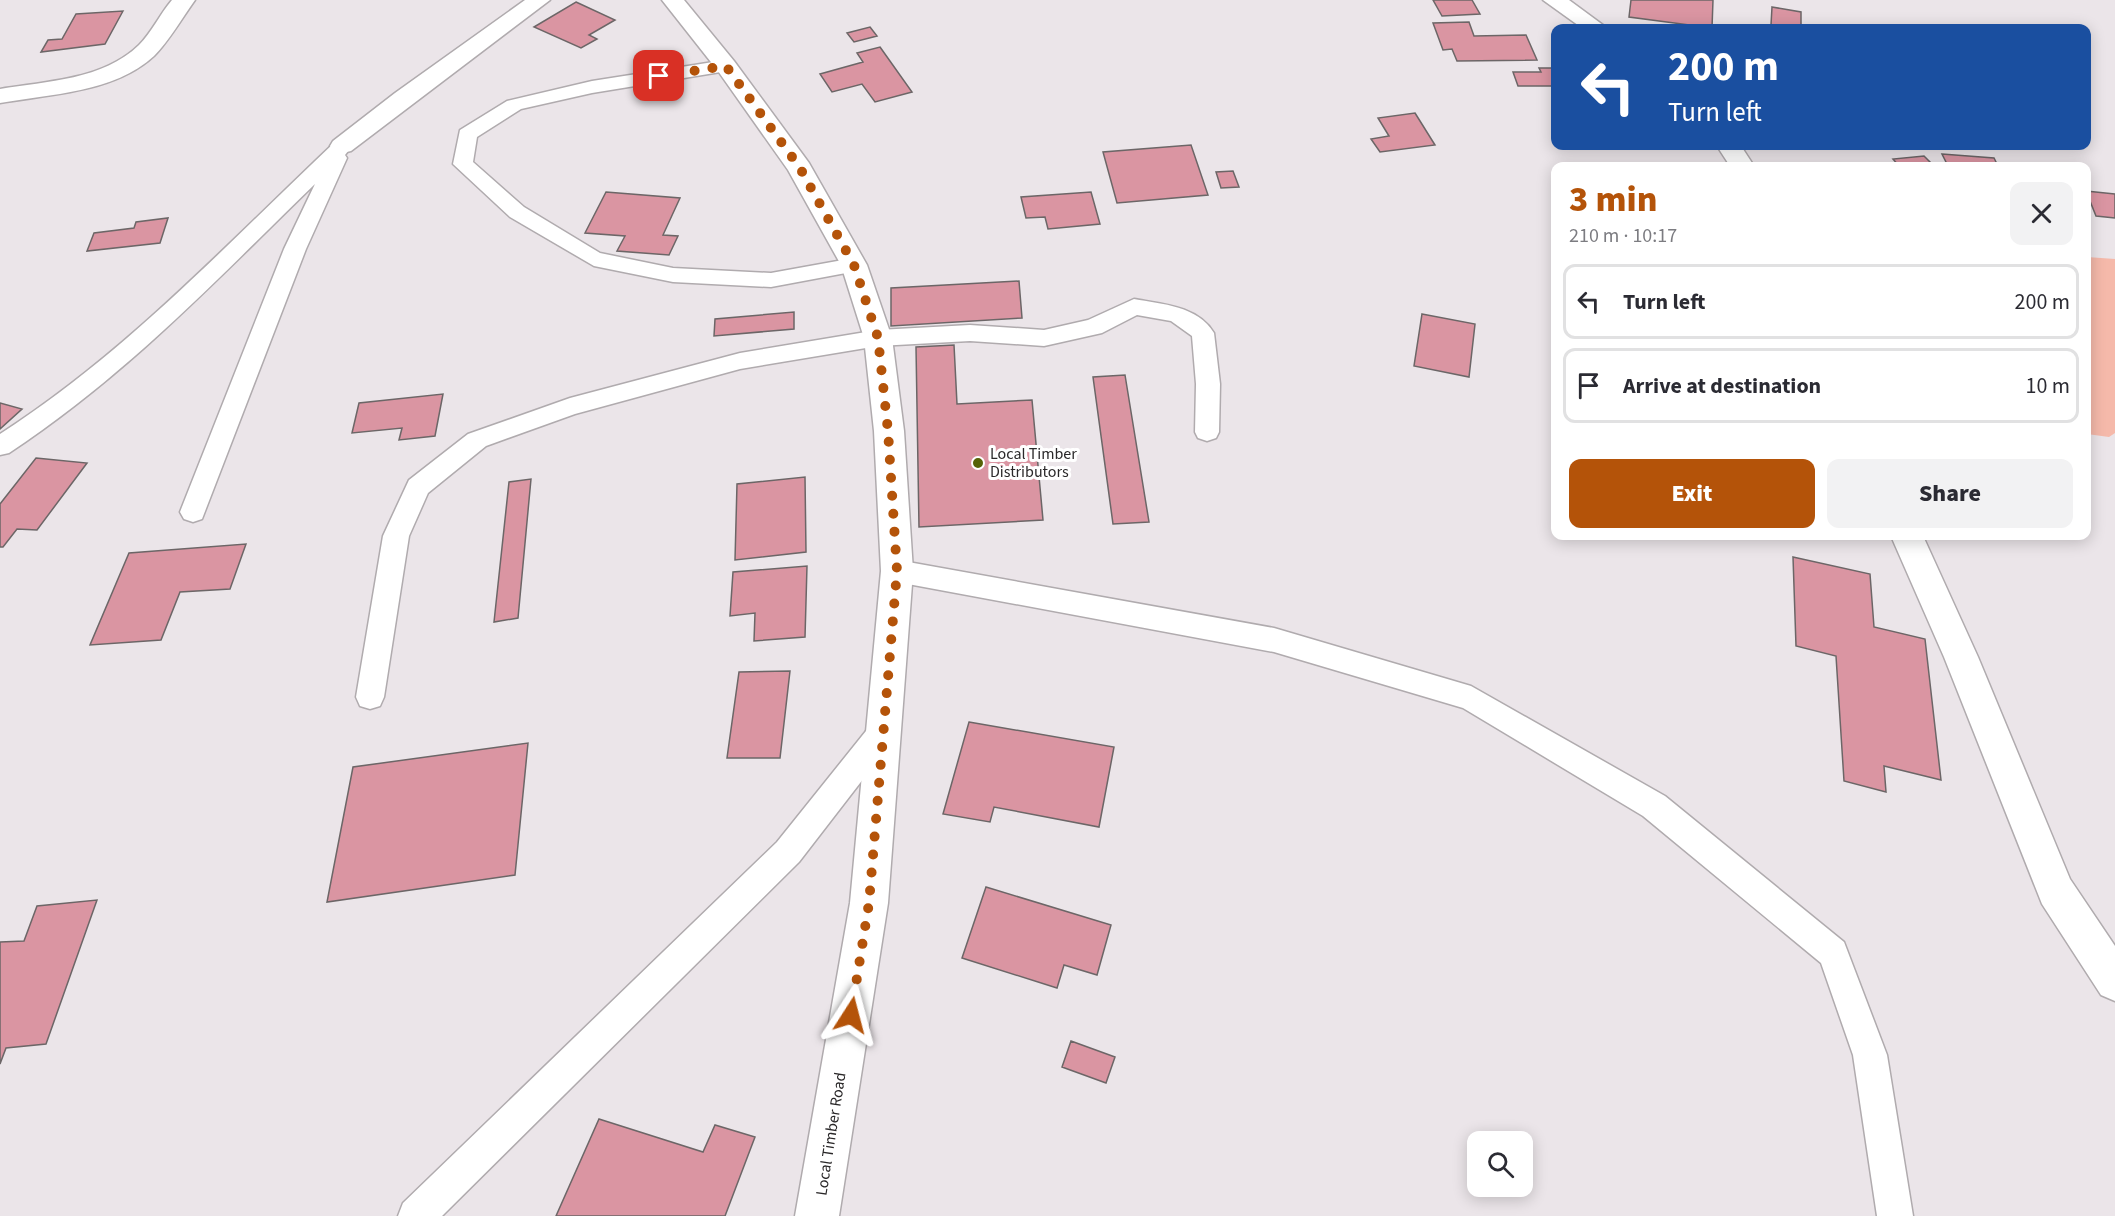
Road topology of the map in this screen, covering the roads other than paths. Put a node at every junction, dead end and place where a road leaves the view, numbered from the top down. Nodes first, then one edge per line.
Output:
1 (184, 0) edge
2 (539, 0) edge
3 (673, 0) edge
4 (1554, 0) edge
5 (1590, 24) edge
6 (726, 66) junction
7 (0, 96) edge
8 (342, 146) junction
9 (854, 265) junction
10 (878, 338) junction
11 (1207, 432) dead end
12 (0, 446) edge
13 (193, 512) dead end
14 (1909, 540) edge
15 (897, 571) junction
16 (370, 697) dead end
17 (884, 730) junction
18 (2115, 981) edge
19 (416, 1216) edge
20 (817, 1216) edge
21 (1895, 1216) edge

1 - 7 street
2 - 8 street
3 - 6 street, Local Timber Road
4 - 5 street
6 - 9 street, Local Timber Road
6 - 9 lane
8 - 12 lane
8 - 13 lane
9 - 10 street, Local Timber Road
10 - 11 lane
10 - 15 street, Local Timber Road
10 - 16 lane
14 - 18 street
15 - 17 street, Local Timber Road
15 - 21 lane
17 - 19 lane
17 - 20 street, Local Timber Road

